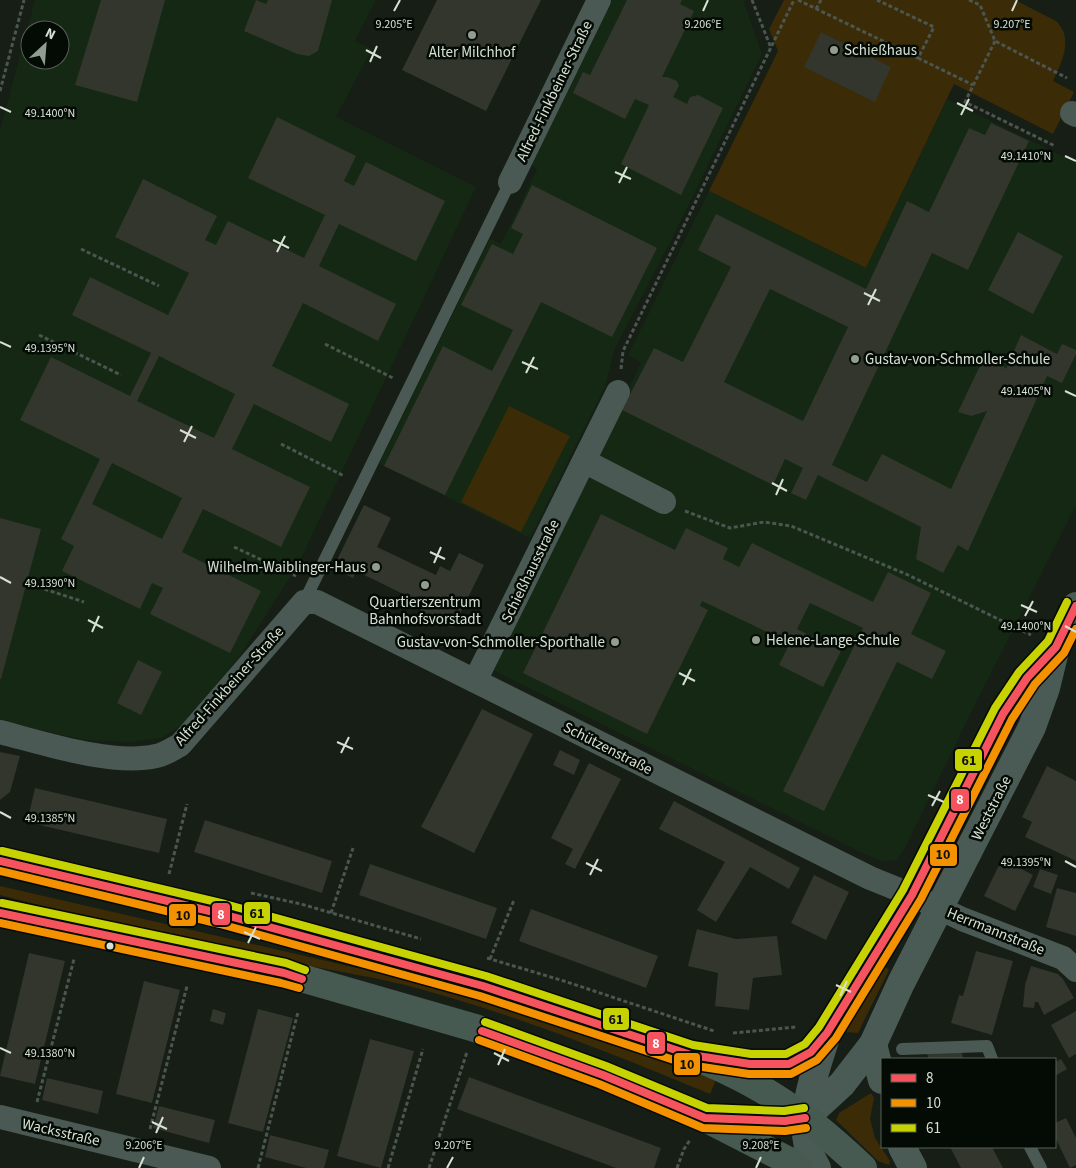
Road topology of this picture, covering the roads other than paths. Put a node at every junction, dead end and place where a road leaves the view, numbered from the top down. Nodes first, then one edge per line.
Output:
1 (599, 0) edge
2 (510, 182) joint
3 (618, 392) road end
4 (584, 461) junction
5 (664, 502) road end
6 (308, 593) junction
7 (1068, 630) edge
8 (475, 681) junction
9 (0, 732) edge
10 (0, 861) edge
11 (912, 895) junction
12 (940, 909) junction
13 (0, 913) edge
14 (1076, 970) edge
15 (827, 1033) junction
16 (873, 1044) junction
17 (902, 1049) dead end
18 (691, 1056) junction
19 (992, 1058) edge
20 (881, 1076) edge
21 (0, 1117) edge
22 (705, 1118) junction
23 (805, 1118) junction
24 (903, 1148) edge
25 (1031, 1148) edge
26 (209, 1168) edge
27 (798, 1168) edge
28 (817, 1168) edge
29 (863, 1168) edge
30 (913, 1168) edge
31 (1041, 1168) edge

1 - 2 street, Alfred-Finkbeiner-Straße
2 - 6 lane
3 - 4 street, Schießhausstraße
4 - 5 street
4 - 8 street, Schießhausstraße
6 - 8 street, Schützenstraße
6 - 9 street, Alfred-Finkbeiner-Straße
7 - 11 street, Weststraße
7 - 12 street, Weststraße
8 - 11 street, Schützenstraße
10 - 18 main road
11 - 12 street, Herrmannstraße
11 - 15 street, Weststraße
12 - 14 street, Herrmannstraße
12 - 16 street, Weststraße
13 - 22 main road
15 - 18 street, Weststraße
15 - 23 street, Weststraße
16 - 20 street
16 - 23 street, Weststraße
17 - 19 lane
18 - 23 main road
21 - 26 street, Wacksstraße
22 - 23 street
22 - 27 main road
23 - 28 street, Weststraße
23 - 29 main road
24 - 30 street
25 - 31 lane

